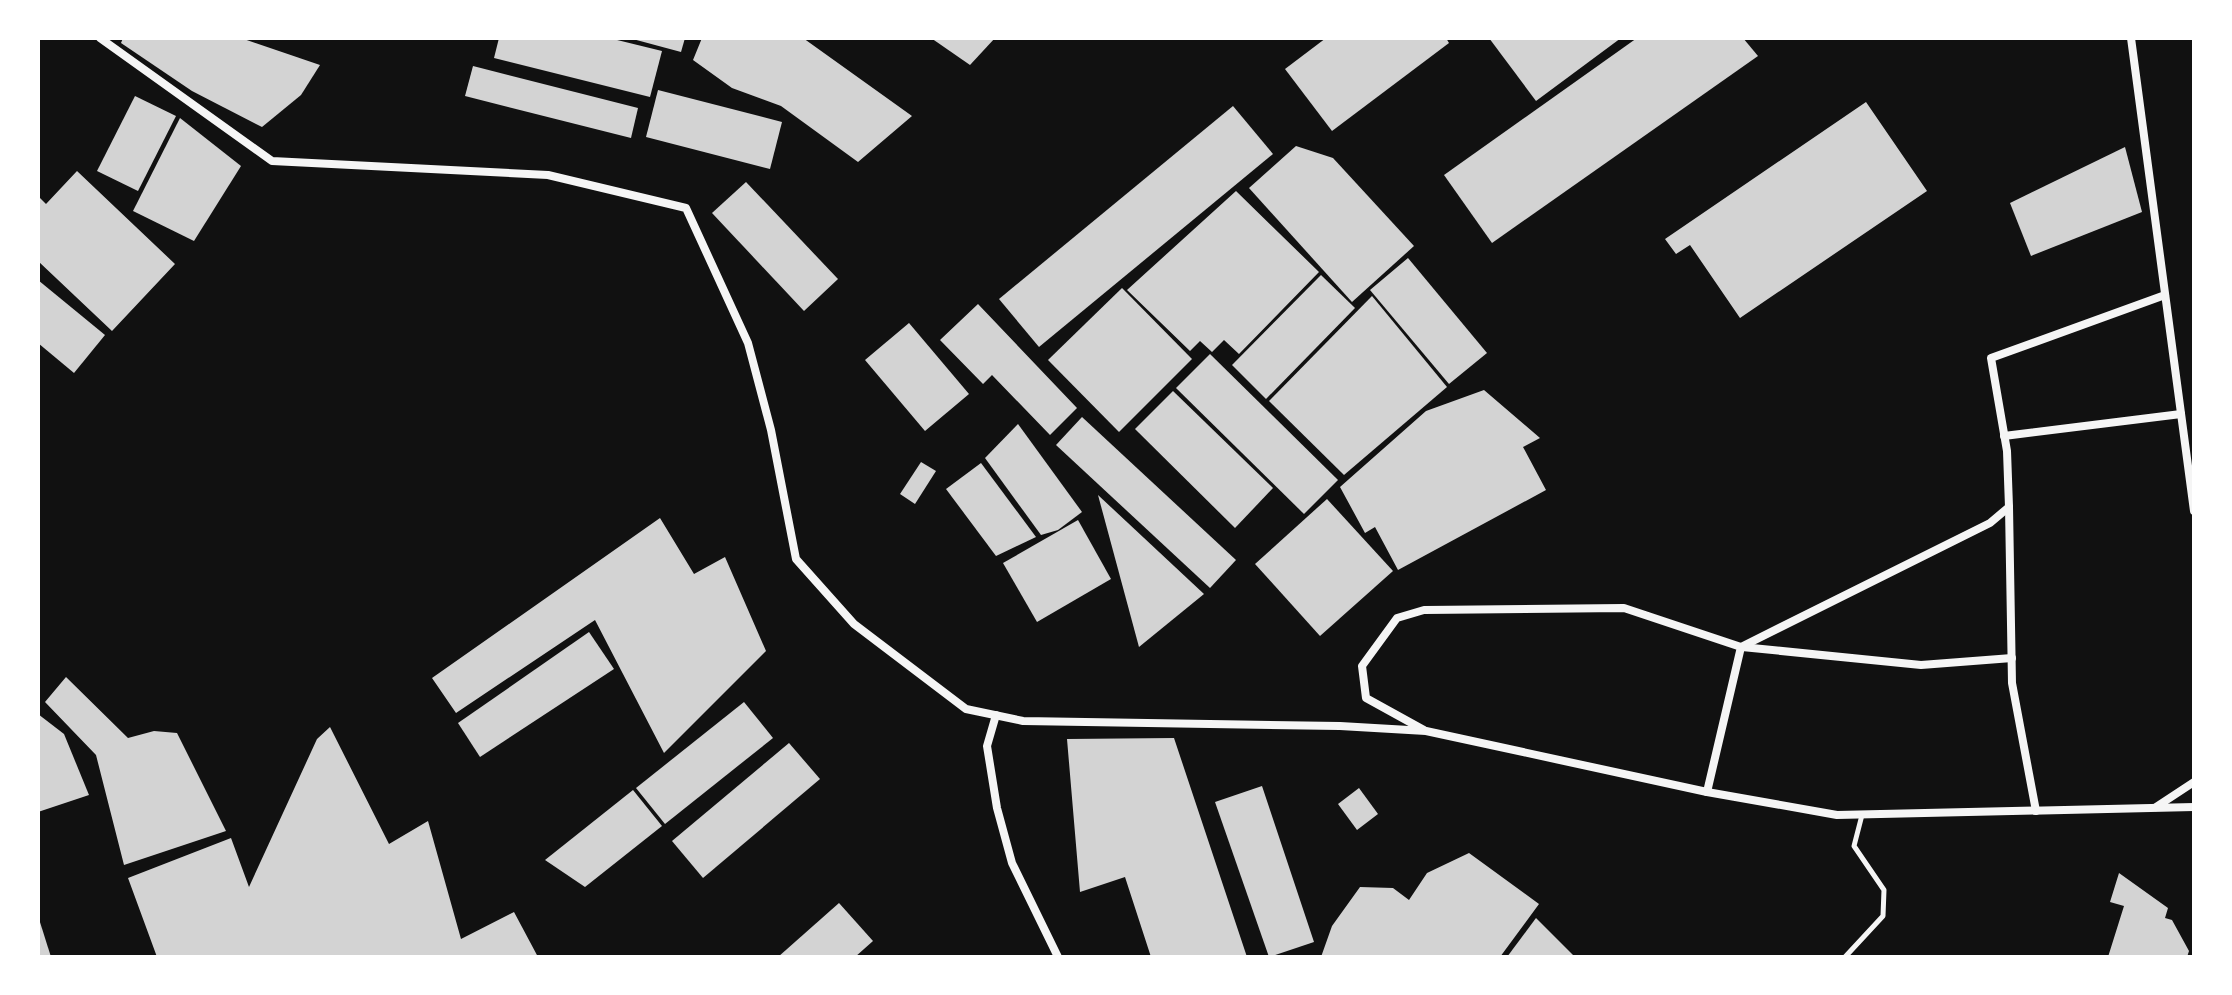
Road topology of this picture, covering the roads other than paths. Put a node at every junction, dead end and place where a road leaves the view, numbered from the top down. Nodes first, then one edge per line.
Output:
1 (100, 38) edge
2 (2131, 38) edge
3 (2165, 295) junction
4 (2181, 414) junction
5 (2004, 436) junction
6 (2009, 507) junction
7 (2194, 511) edge
8 (1741, 647) junction
9 (2012, 658) junction
10 (996, 715) junction
11 (1426, 731) junction
12 (2194, 782) edge
13 (1707, 792) junction
14 (2194, 807) edge
15 (2155, 808) junction
16 (2036, 811) junction
17 (1862, 815) junction
18 (1058, 957) edge
19 (1845, 957) edge

1 - 10 street
2 - 3 street
3 - 4 street
3 - 5 street
4 - 5 street
4 - 7 street
5 - 6 street
6 - 8 street
6 - 9 street
8 - 9 street
8 - 11 street
8 - 13 street
9 - 16 street
10 - 11 street
10 - 18 street
11 - 13 street
12 - 15 street
13 - 17 street
14 - 15 street
15 - 16 street
16 - 17 street
17 - 19 lane

